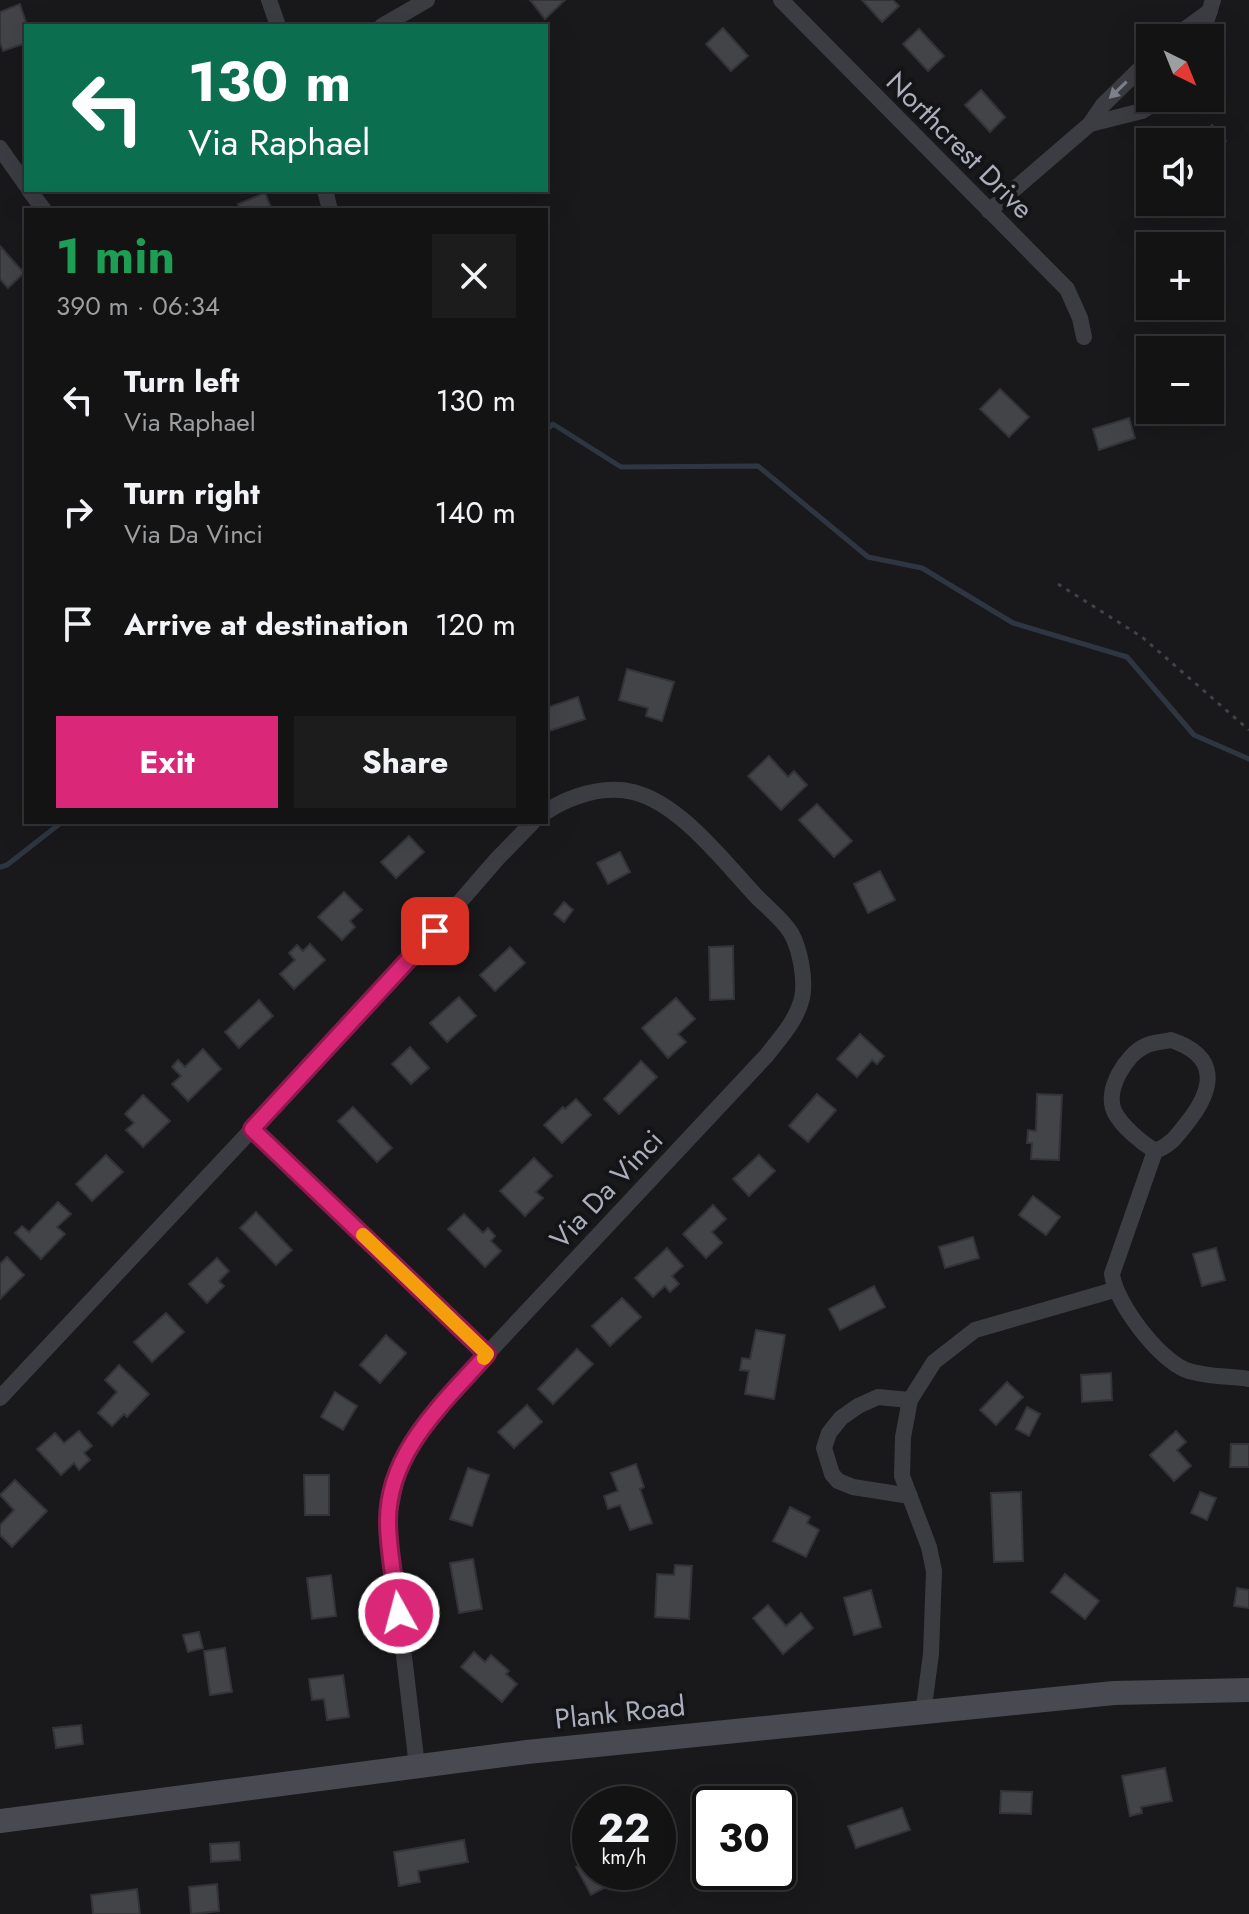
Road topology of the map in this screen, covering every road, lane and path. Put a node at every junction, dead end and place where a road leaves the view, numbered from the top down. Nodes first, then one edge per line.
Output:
1 (269, 0) edge
2 (427, 0) edge
3 (781, 0) edge
4 (1212, 3) edge
5 (277, 24) edge
6 (385, 24) edge
7 (1189, 24) edge
8 (1205, 24) edge
9 (1136, 73) edge
10 (1138, 112) edge
11 (1090, 124) junction
12 (0, 148) edge
13 (24, 182) edge
14 (989, 211) junction
15 (1084, 337) dead end
16 (1058, 584) dead end
17 (1249, 730) edge
18 (548, 811) edge
19 (531, 824) edge
20 (252, 1129) junction
21 (1155, 1151) junction
22 (1114, 1290) junction
23 (487, 1354) junction
24 (1249, 1379) edge
25 (0, 1398) edge
26 (910, 1400) junction
27 (910, 1496) junction
28 (1249, 1690) edge
29 (923, 1714) junction
30 (417, 1766) junction
31 (0, 1821) edge

1 - 5 street
2 - 6 street
3 - 14 street, Northcrest Drive
4 - 7 street
4 - 8 street
9 -> 11 street
10 - 11 street
11 - 14 street
12 - 13 street
14 - 15 street, Northcrest Drive
16 - 17 path
18 - 23 street, Via Da Vinci
19 - 20 street
20 - 23 street
20 - 25 street
21 - 21 street
21 - 22 street
22 - 24 street
22 - 26 street
23 - 30 street, Via Da Vinci
26 - 27 street
26 - 27 street
27 - 29 street
28 - 29 street, Plank Road
29 - 30 street, Plank Road
30 - 31 street, Plank Road

